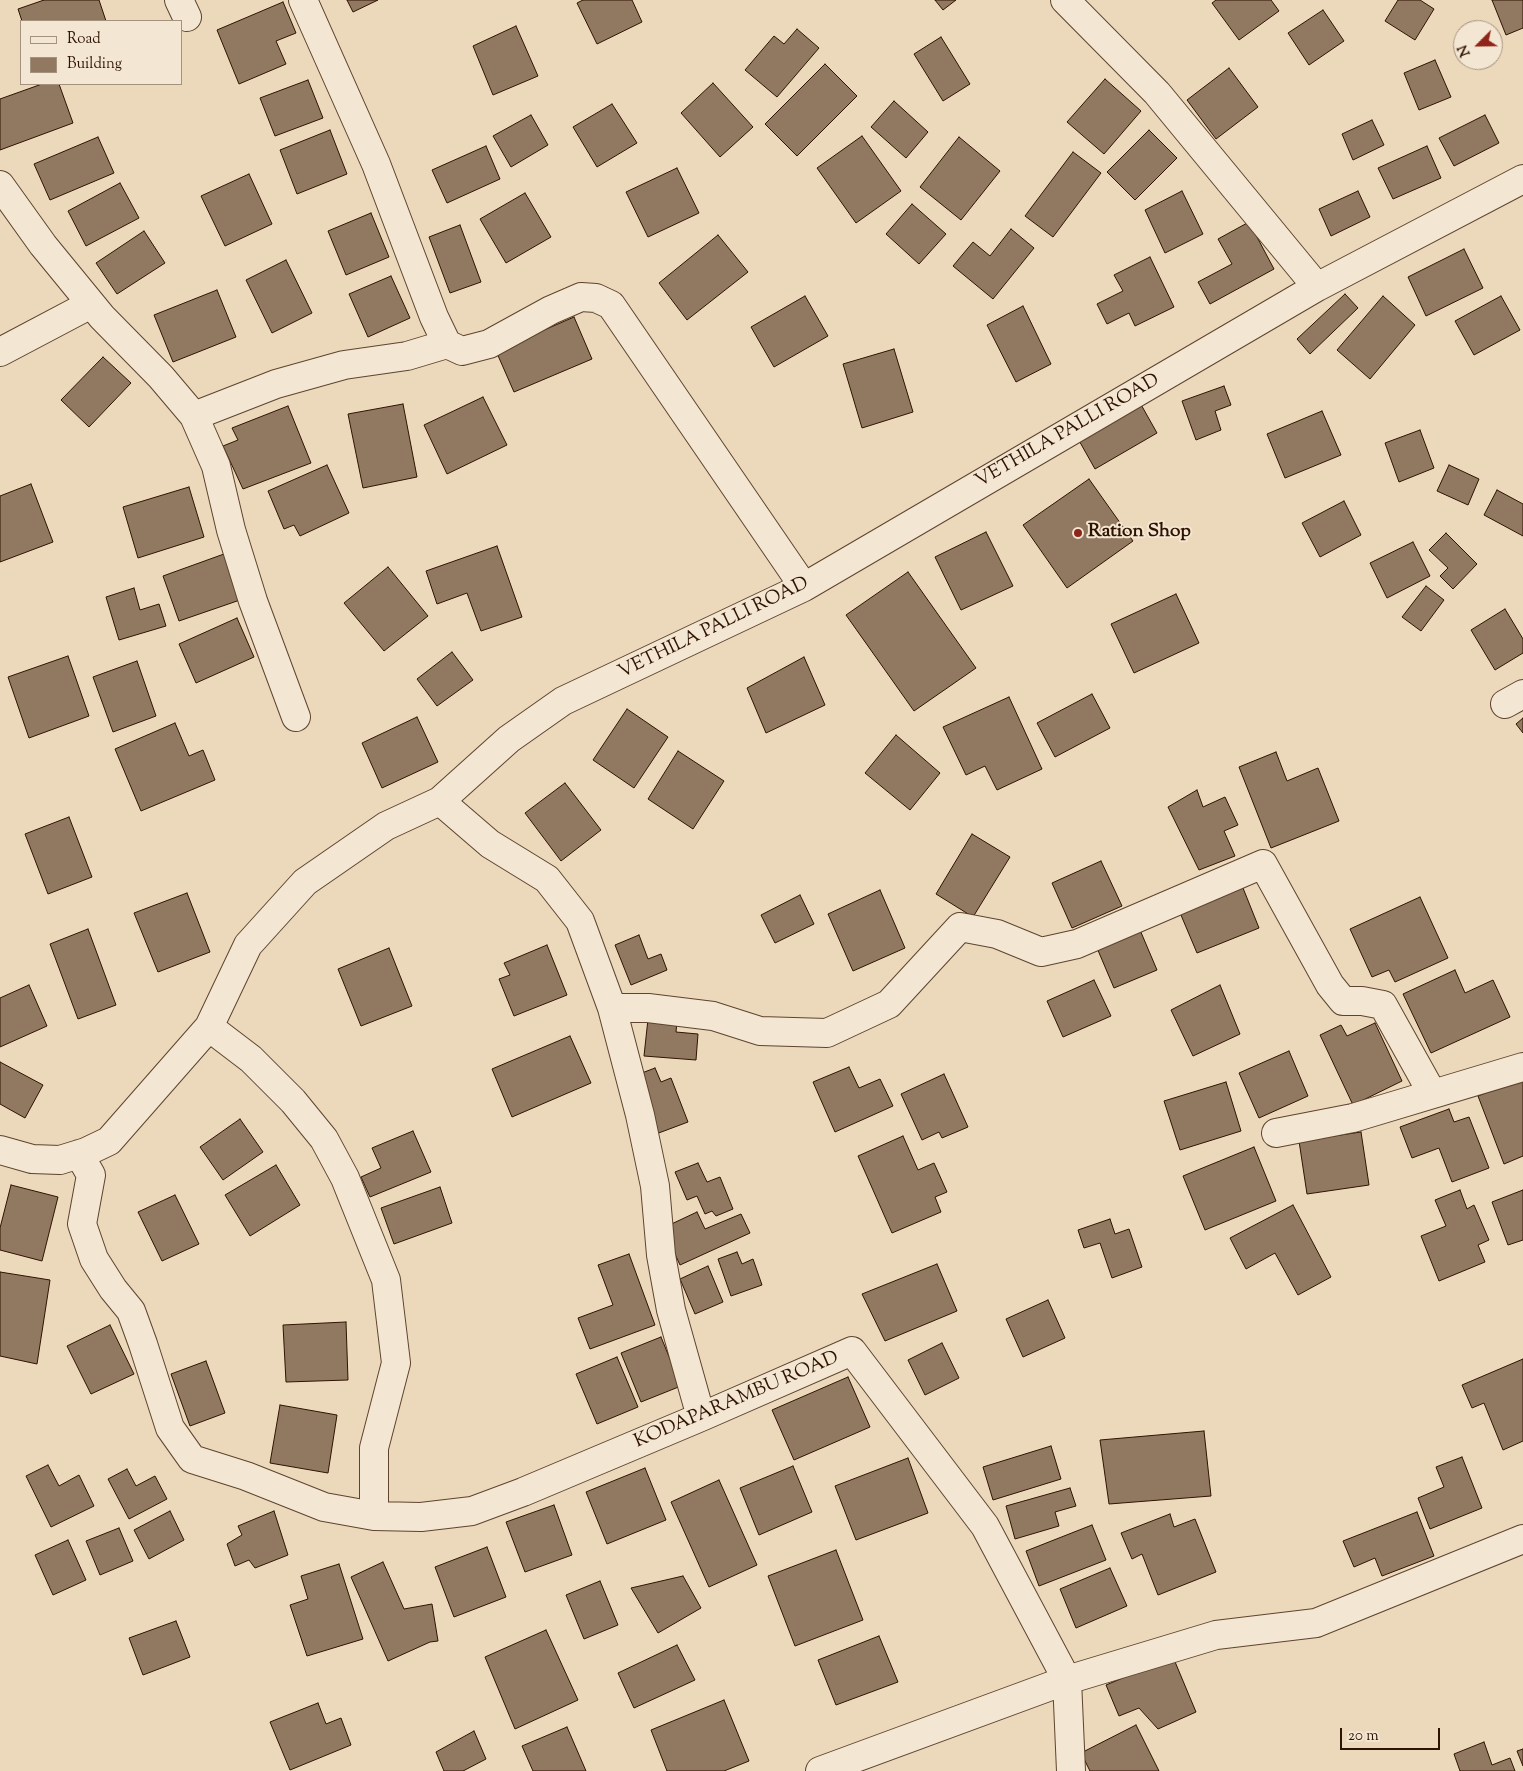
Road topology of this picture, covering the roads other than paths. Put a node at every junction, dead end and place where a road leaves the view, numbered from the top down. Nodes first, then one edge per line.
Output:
1 (303, 0) edge
2 (1065, 0) edge
3 (1523, 179) edge
4 (0, 185) edge
5 (1317, 287) junction
6 (91, 304) junction
7 (448, 344) junction
8 (0, 352) edge
9 (194, 416) junction
10 (804, 587) junction
11 (296, 717) dead end
12 (440, 802) junction
13 (612, 1008) junction
14 (209, 1027) junction
15 (1523, 1066) edge
16 (1432, 1093) junction
17 (1276, 1133) dead end
18 (0, 1150) edge
19 (79, 1154) junction
20 (701, 1417) junction
21 (374, 1516) junction
22 (1523, 1539) edge
23 (1067, 1680) junction
24 (820, 1771) edge
25 (1071, 1771) edge

1 - 7 street
2 - 5 street
3 - 5 street, VETHILA PALLI ROAD
4 - 6 street
5 - 10 street, VETHILA PALLI ROAD
6 - 8 street
6 - 9 street
7 - 9 street
7 - 10 street
9 - 11 street
10 - 12 street, VETHILA PALLI ROAD
12 - 13 street
12 - 14 street, VETHILA PALLI ROAD
13 - 16 street
13 - 20 street
14 - 19 street, VETHILA PALLI ROAD
14 - 21 street
15 - 16 street
16 - 17 street
18 - 19 street, VETHILA PALLI ROAD
19 - 21 street, KODAPARAMBU ROAD
20 - 21 street, KODAPARAMBU ROAD
20 - 23 street, KODAPARAMBU ROAD
22 - 23 street
23 - 24 street
23 - 25 street

